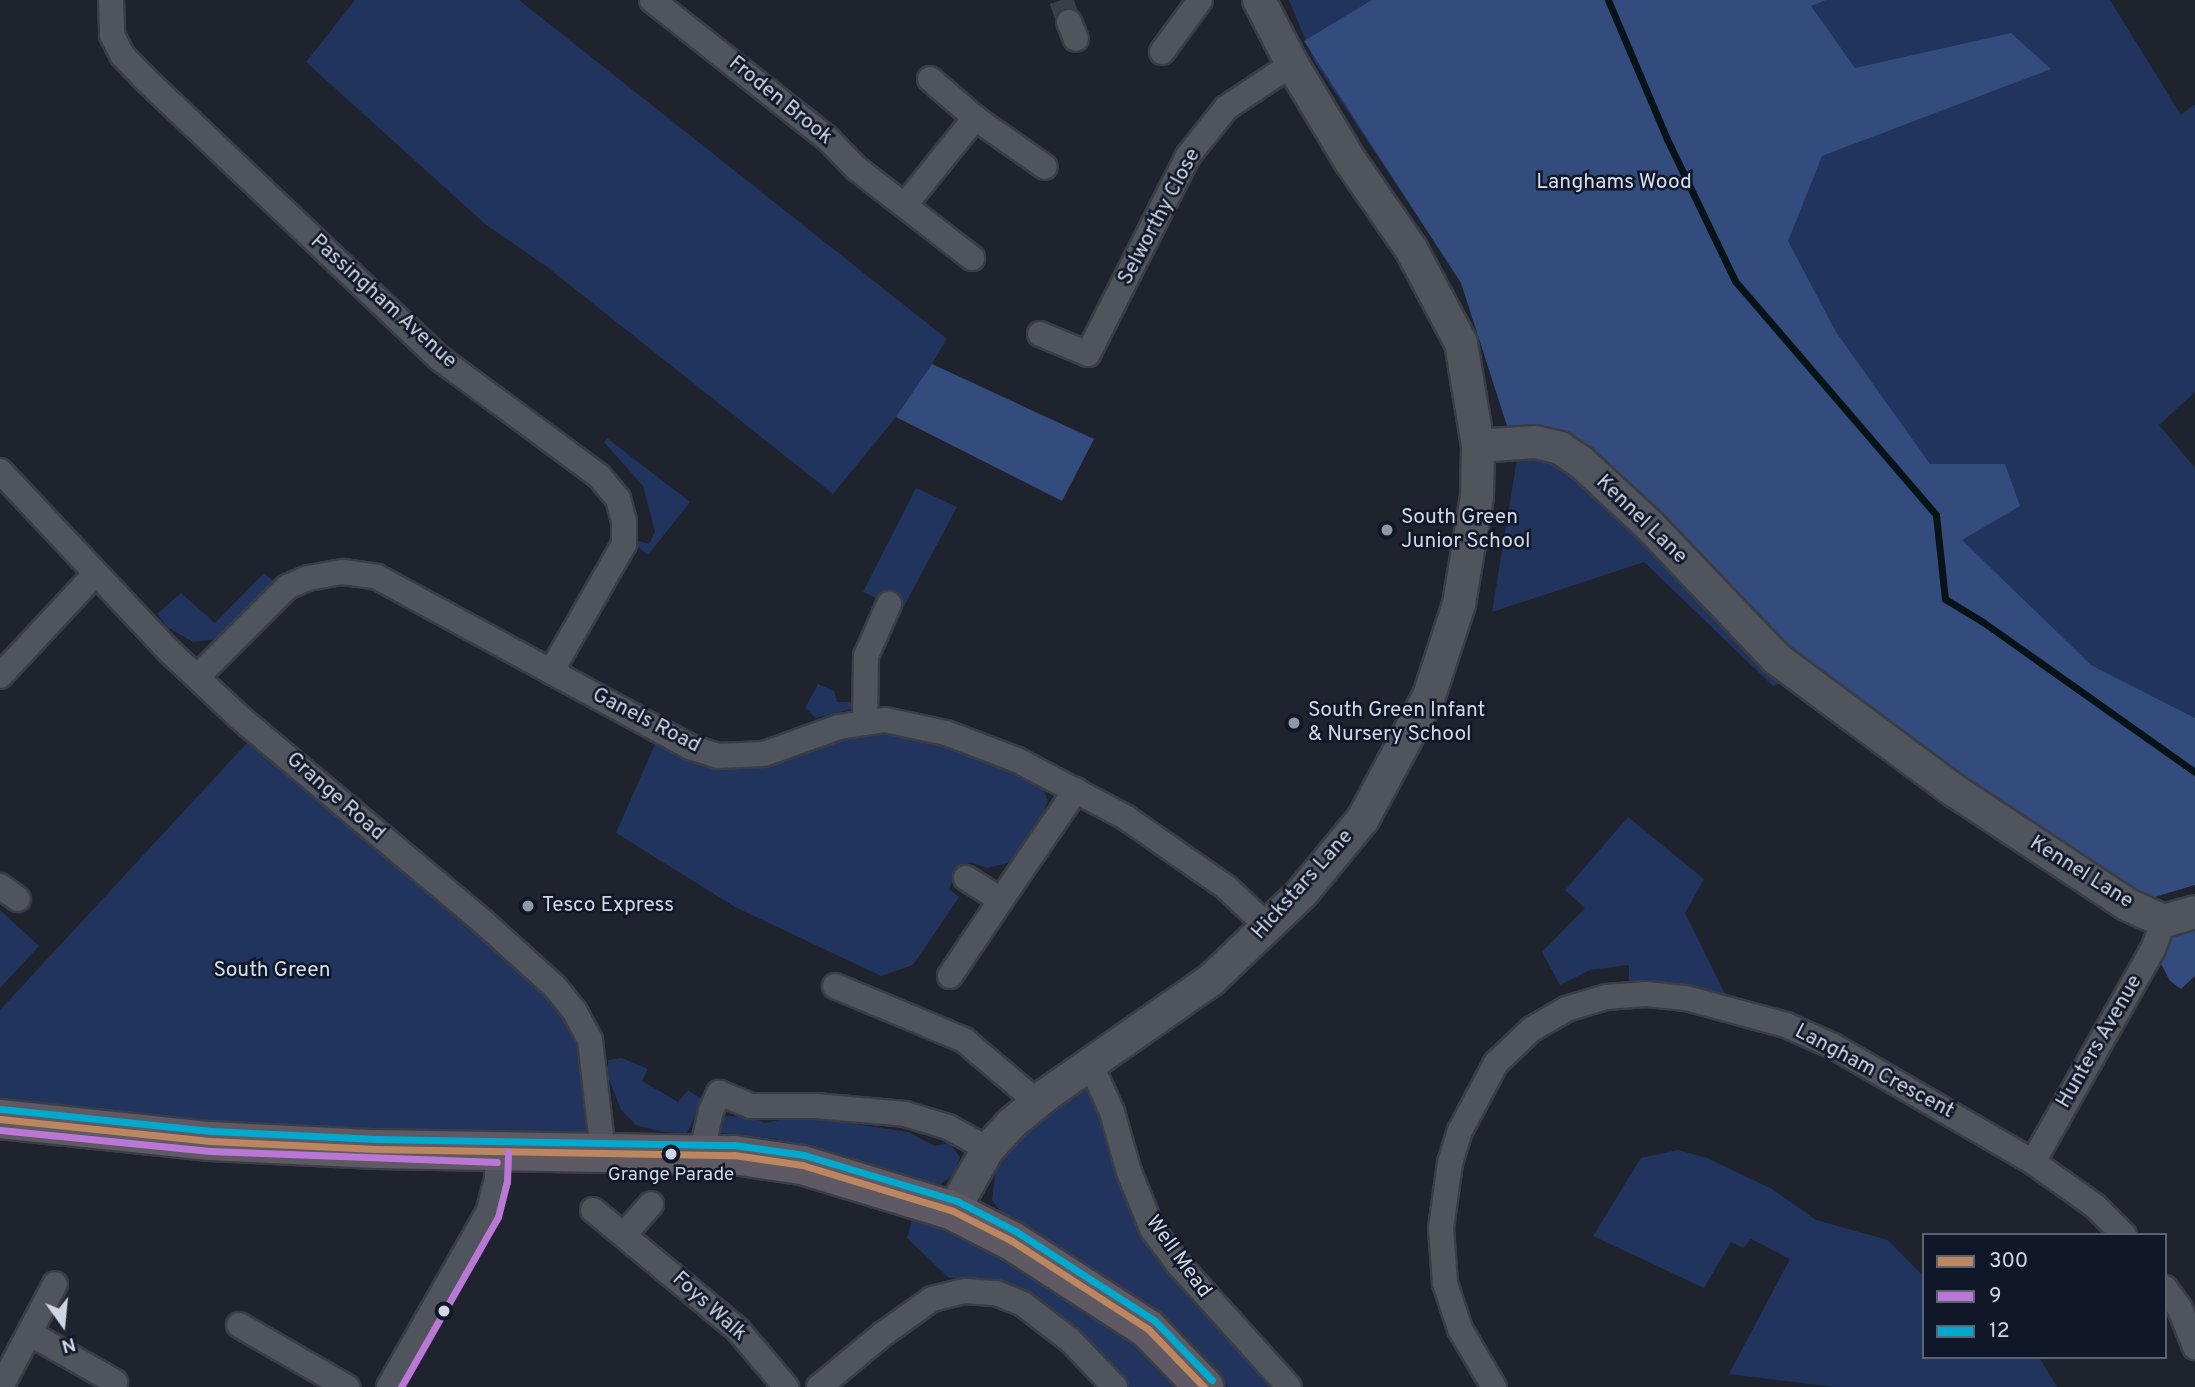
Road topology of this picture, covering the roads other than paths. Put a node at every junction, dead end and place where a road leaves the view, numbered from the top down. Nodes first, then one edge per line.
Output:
1 (111, 0) edge
2 (1200, 0) edge
3 (1259, 0) edge
4 (666, 4) edge
5 (1162, 52) dead end
6 (1292, 64) junction
7 (930, 79) dead end
8 (975, 118) junction
9 (1045, 167) dead end
10 (905, 205) junction
11 (972, 258) dead end
12 (1040, 334) dead end
13 (1478, 446) junction
14 (0, 471) edge
15 (95, 574) junction
16 (889, 604) dead end
17 (551, 673) junction
18 (0, 676) edge
19 (197, 677) junction
20 (865, 721) junction
21 (1076, 790) junction
22 (965, 878) dead end
23 (1001, 900) junction
24 (2195, 912) edge
25 (2164, 921) junction
26 (1268, 927) junction
27 (950, 976) dead end
28 (835, 986) dead end
29 (1091, 1065) junction
30 (1037, 1102) junction
31 (0, 1119) edge
32 (988, 1149) junction
33 (497, 1152) junction
34 (603, 1153) junction
35 (701, 1155) junction
36 (2033, 1161) junction
37 (651, 1204) dead end
38 (593, 1210) dead end
39 (953, 1211) junction
40 (2122, 1233) edge
41 (624, 1235) junction
42 (55, 1284) dead end
43 (2167, 1291) edge
44 (239, 1325) dead end
45 (31, 1334) junction
46 (2195, 1347) edge
47 (115, 1382) dead end
48 (1489, 1385) edge
49 (1, 1387) edge
50 (346, 1387) edge
51 (389, 1387) edge
52 (786, 1387) edge
53 (818, 1387) edge
54 (1115, 1387) edge
55 (1204, 1387) edge
56 (1289, 1387) edge

1 - 17 street, Passingham Avenue
2 - 5 street
3 - 6 street
4 - 10 street, Froden Brook
6 - 12 street, Selworthy Close
6 - 13 street
7 - 8 street
8 - 9 street
8 - 10 street
10 - 11 street, Froden Brook
13 - 25 street, Kennel Lane
13 - 26 street, Hickstars Lane
14 - 15 street, Grange Road
15 - 18 street
15 - 19 street, Grange Road
16 - 20 street
17 - 19 street, Ganels Road
17 - 20 street, Ganels Road
19 - 34 street, Grange Road
20 - 21 street, Ganels Road
21 - 23 street
21 - 26 street, Ganels Road
22 - 23 street
23 - 27 street
24 - 25 street
25 - 36 street, Hunters Avenue
26 - 29 street, Hickstars Lane
28 - 30 street
29 - 30 street, Hickstars Lane
29 - 56 street, Well Mead
30 - 32 street, Hickstars Lane
31 - 33 main road
32 - 35 street
32 - 39 street, Hickstars Lane
33 - 34 main road
33 - 51 street
34 - 35 main road
35 - 39 main road
36 - 40 street, Langham Crescent
36 - 48 street, Langham Crescent
37 - 41 street
38 - 41 street, Foys Walk
39 - 55 main road
41 - 52 street, Foys Walk
42 - 45 street
43 - 46 street
44 - 50 street
45 - 47 street
45 - 49 street
53 - 54 street

